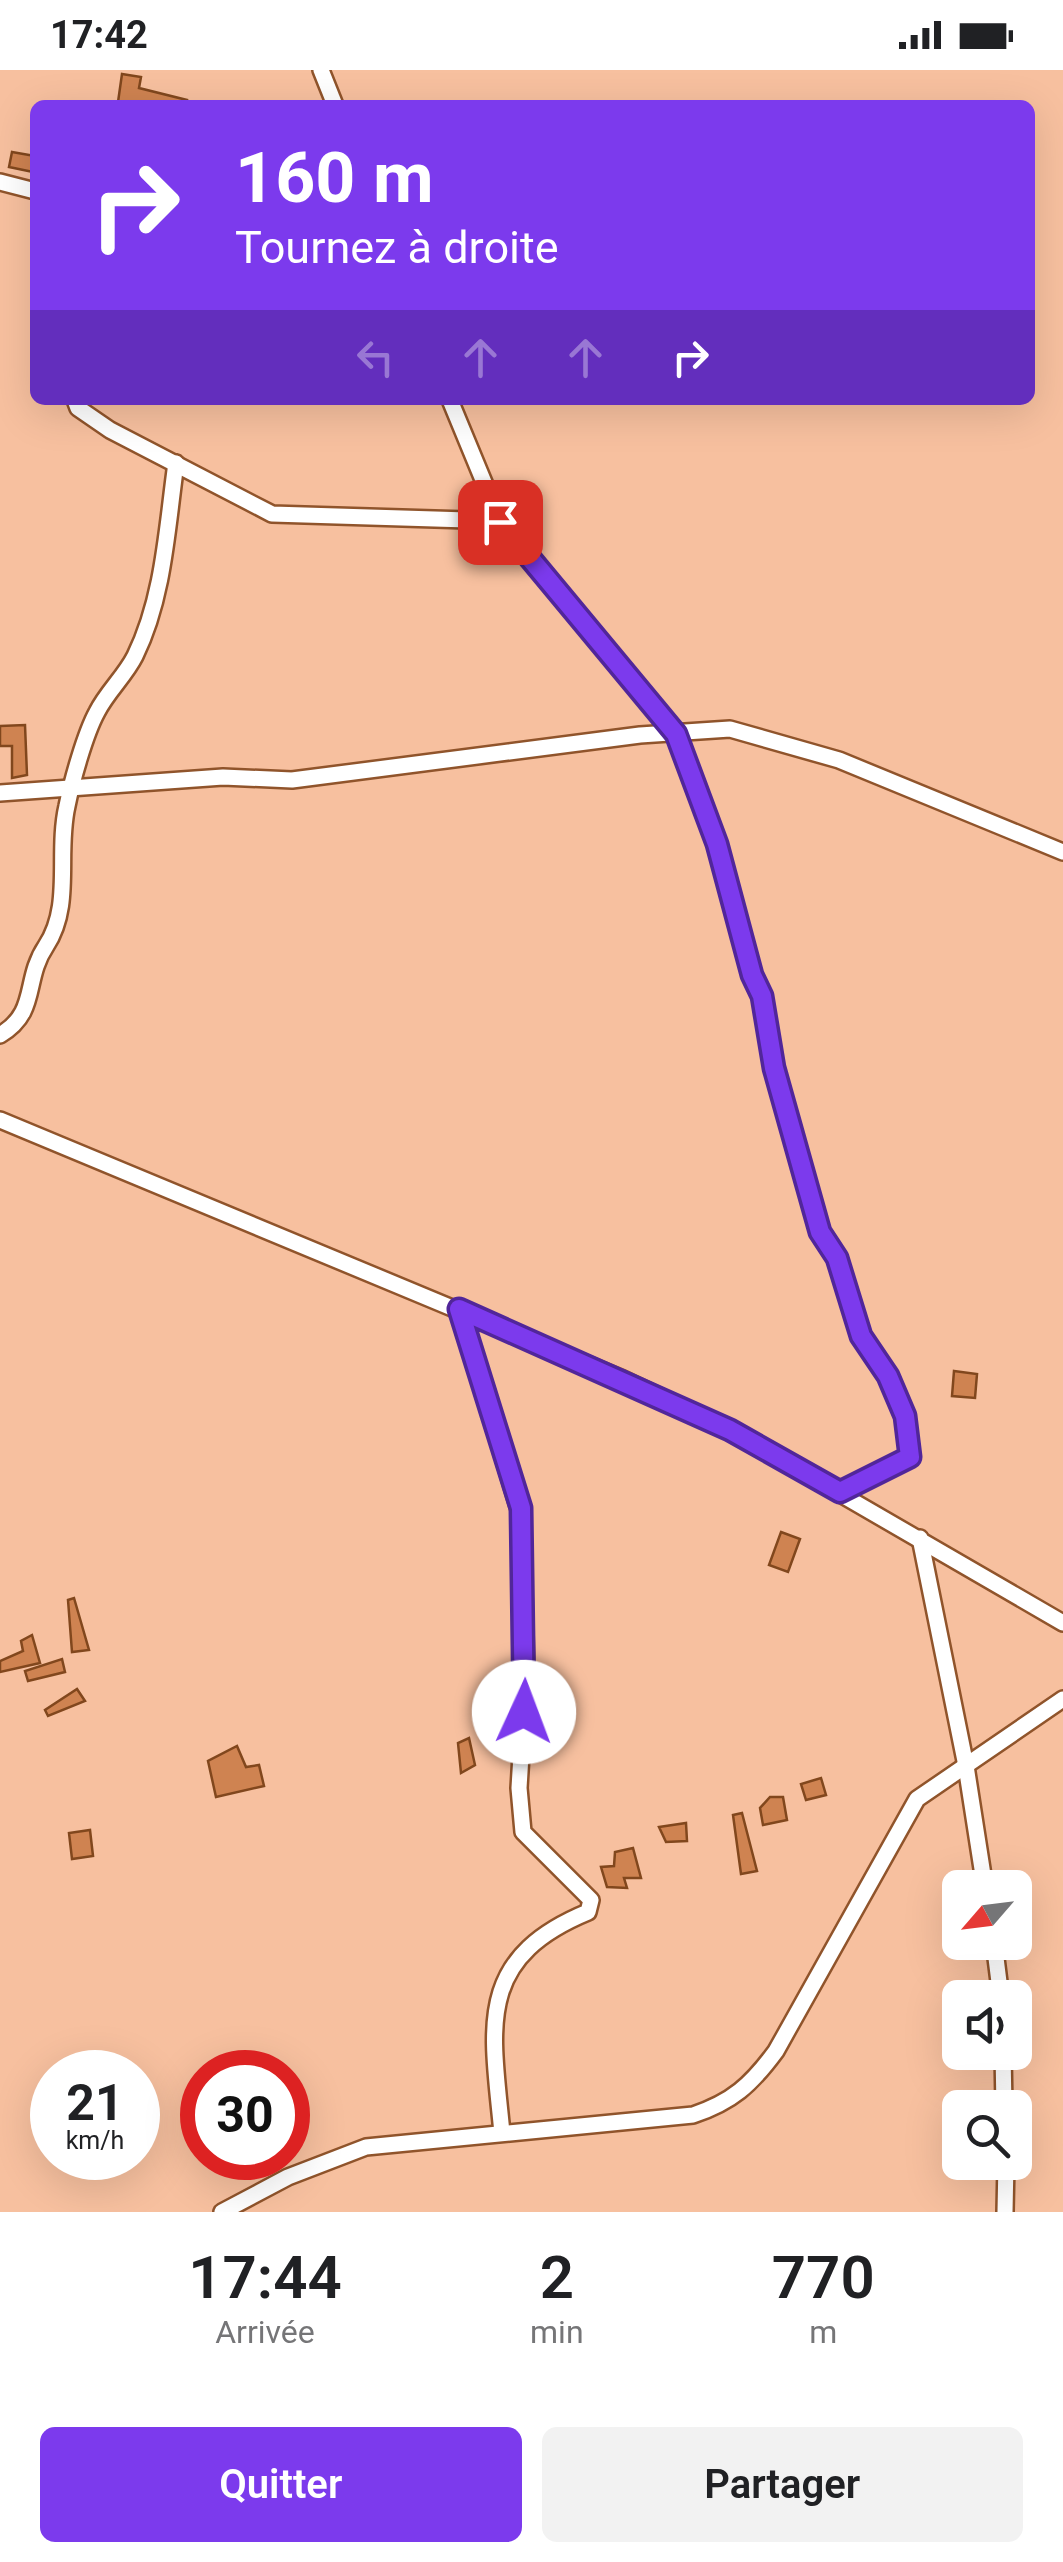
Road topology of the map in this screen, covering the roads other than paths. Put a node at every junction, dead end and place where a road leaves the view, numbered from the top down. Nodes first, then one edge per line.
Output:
1 (321, 70) edge
2 (333, 100) edge
3 (0, 182) edge
4 (30, 190) edge
5 (77, 405) edge
6 (452, 405) edge
7 (176, 463) junction
8 (500, 522) junction
9 (676, 734) junction
10 (72, 789) junction
11 (0, 793) edge
12 (1063, 852) edge
13 (0, 1035) edge
14 (0, 1120) edge
15 (459, 1309) junction
16 (840, 1492) junction
17 (920, 1538) junction
18 (1063, 1623) edge
19 (1063, 1699) edge
20 (966, 1766) junction
21 (982, 1870) edge
22 (502, 2133) junction
23 (1006, 2180) edge
24 (222, 2212) edge
25 (1005, 2212) edge

1 - 2 street
3 - 4 street
5 - 7 street
6 - 8 street
7 - 8 street
7 - 10 street
8 - 9 street
9 - 10 street
9 - 12 street
9 - 16 street
10 - 11 street
10 - 13 street
14 - 15 street
15 - 16 street
15 - 22 street
16 - 17 street
17 - 18 street
17 - 20 street
19 - 20 street
20 - 21 street
20 - 22 street
22 - 24 street
23 - 25 street

